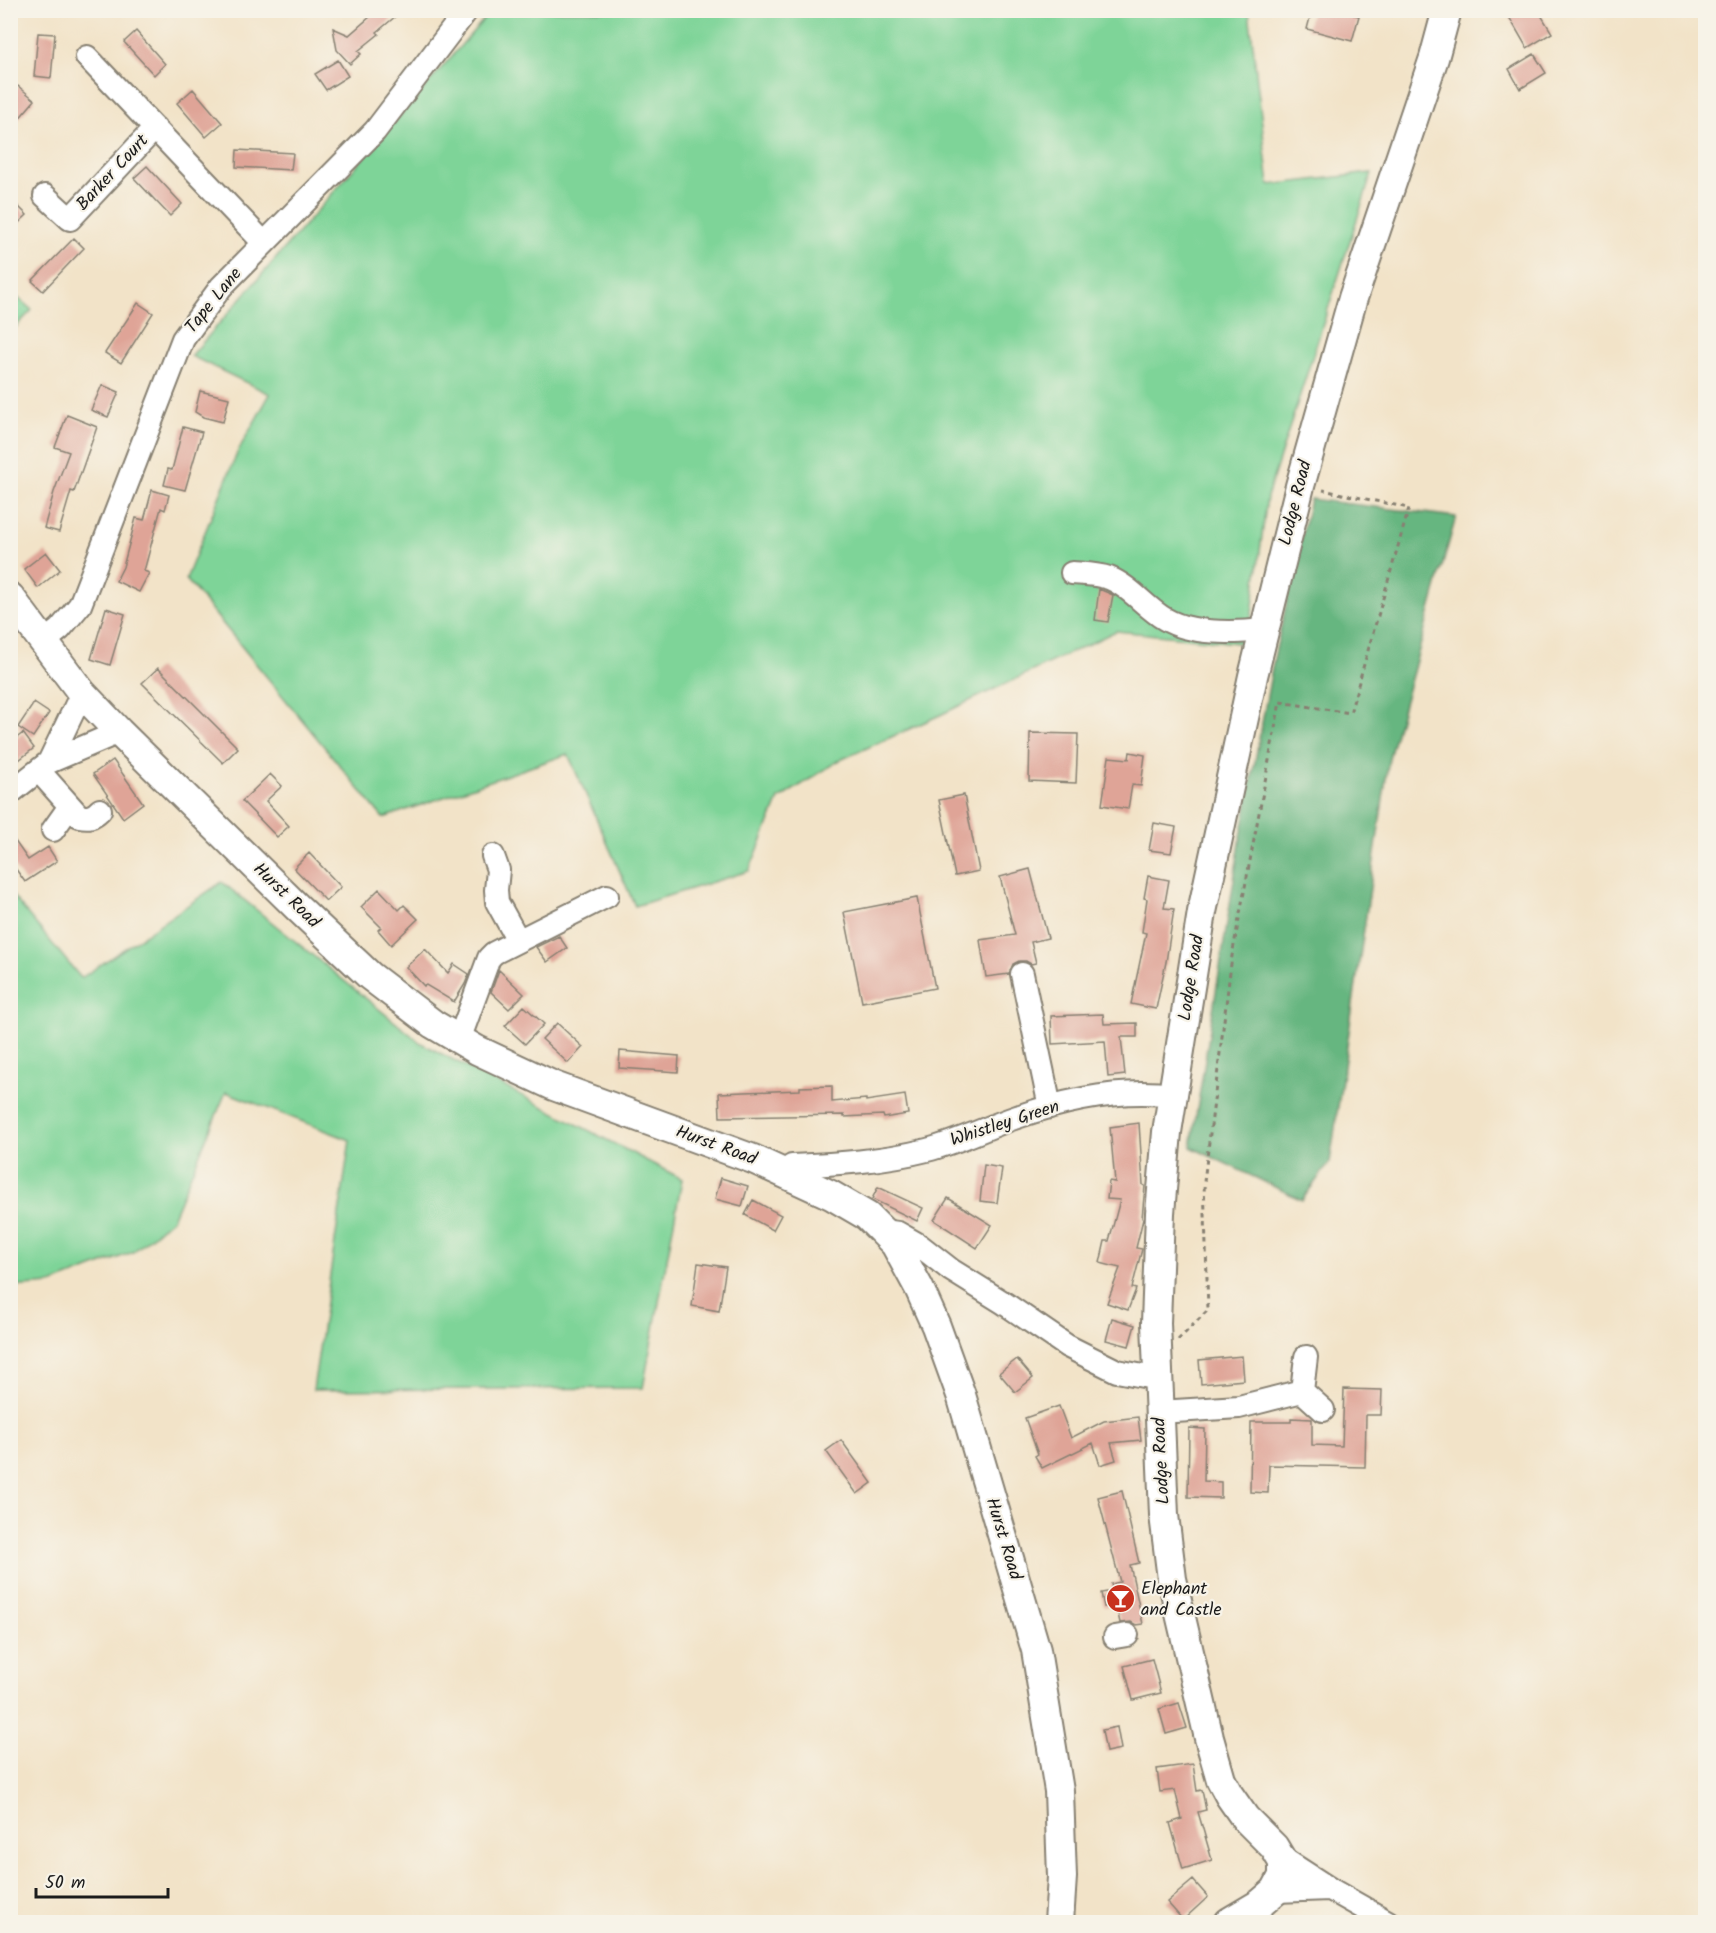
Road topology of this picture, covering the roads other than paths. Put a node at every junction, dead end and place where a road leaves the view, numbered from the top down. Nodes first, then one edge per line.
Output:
1 (467, 10) edge
2 (1447, 10) edge
3 (87, 57) dead end
4 (155, 129) junction
5 (45, 196) dead end
6 (264, 243) junction
7 (1072, 573) dead end
8 (10, 597) edge
9 (1264, 630) junction
10 (45, 641) junction
11 (82, 693) junction
12 (119, 732) junction
13 (44, 767) junction
14 (10, 793) edge
15 (70, 806) junction
16 (100, 810) dead end
17 (52, 830) dead end
18 (493, 856) dead end
19 (607, 896) dead end
20 (518, 940) junction
21 (1022, 974) dead end
22 (459, 1040) junction
23 (1173, 1095) junction
24 (1050, 1107) junction
25 (838, 1163) junction
26 (783, 1172) junction
27 (831, 1195) junction
28 (884, 1231) junction
29 (951, 1270) junction
30 (920, 1288) junction
31 (1306, 1357) dead end
32 (1159, 1369) junction
33 (1302, 1391) junction
34 (1323, 1410) dead end
35 (1160, 1412) junction
36 (1279, 1856) junction
37 (1330, 1889) junction
38 (1275, 1891) junction
39 (1059, 1923) edge
40 (1229, 1923) edge
41 (1388, 1923) edge

1 - 6 street, Tape Lane
2 - 9 main road, Lodge Road
3 - 4 street
4 - 5 street, Barker Court
4 - 6 street
6 - 10 street, Tape Lane
7 - 9 street
8 - 10 main road, Hurst Road
9 - 23 main road, Lodge Road
10 - 11 main road, Hurst Road
11 - 12 main road, Hurst Road
11 - 13 street
12 - 13 street
12 - 22 main road, Hurst Road
13 - 14 street
13 - 15 street
15 - 16 street
15 - 17 street
18 - 20 street
19 - 20 street
20 - 22 street
21 - 24 street
22 - 26 main road, Hurst Road
23 - 24 street, Whistley Green
23 - 32 main road, Lodge Road
24 - 25 street, Whistley Green
25 - 26 street, Whistley Green
25 - 27 street
26 - 27 main road, Hurst Road
27 - 28 main road, Hurst Road
28 - 29 street
28 - 30 main road, Hurst Road
29 - 30 street
29 - 32 street
30 - 39 main road, Hurst Road
31 - 33 street
32 - 35 main road, Lodge Road
33 - 34 street
33 - 35 street
35 - 36 main road, Lodge Road
36 - 37 street
36 - 38 main road
37 - 38 street
37 - 41 street
38 - 40 main road

